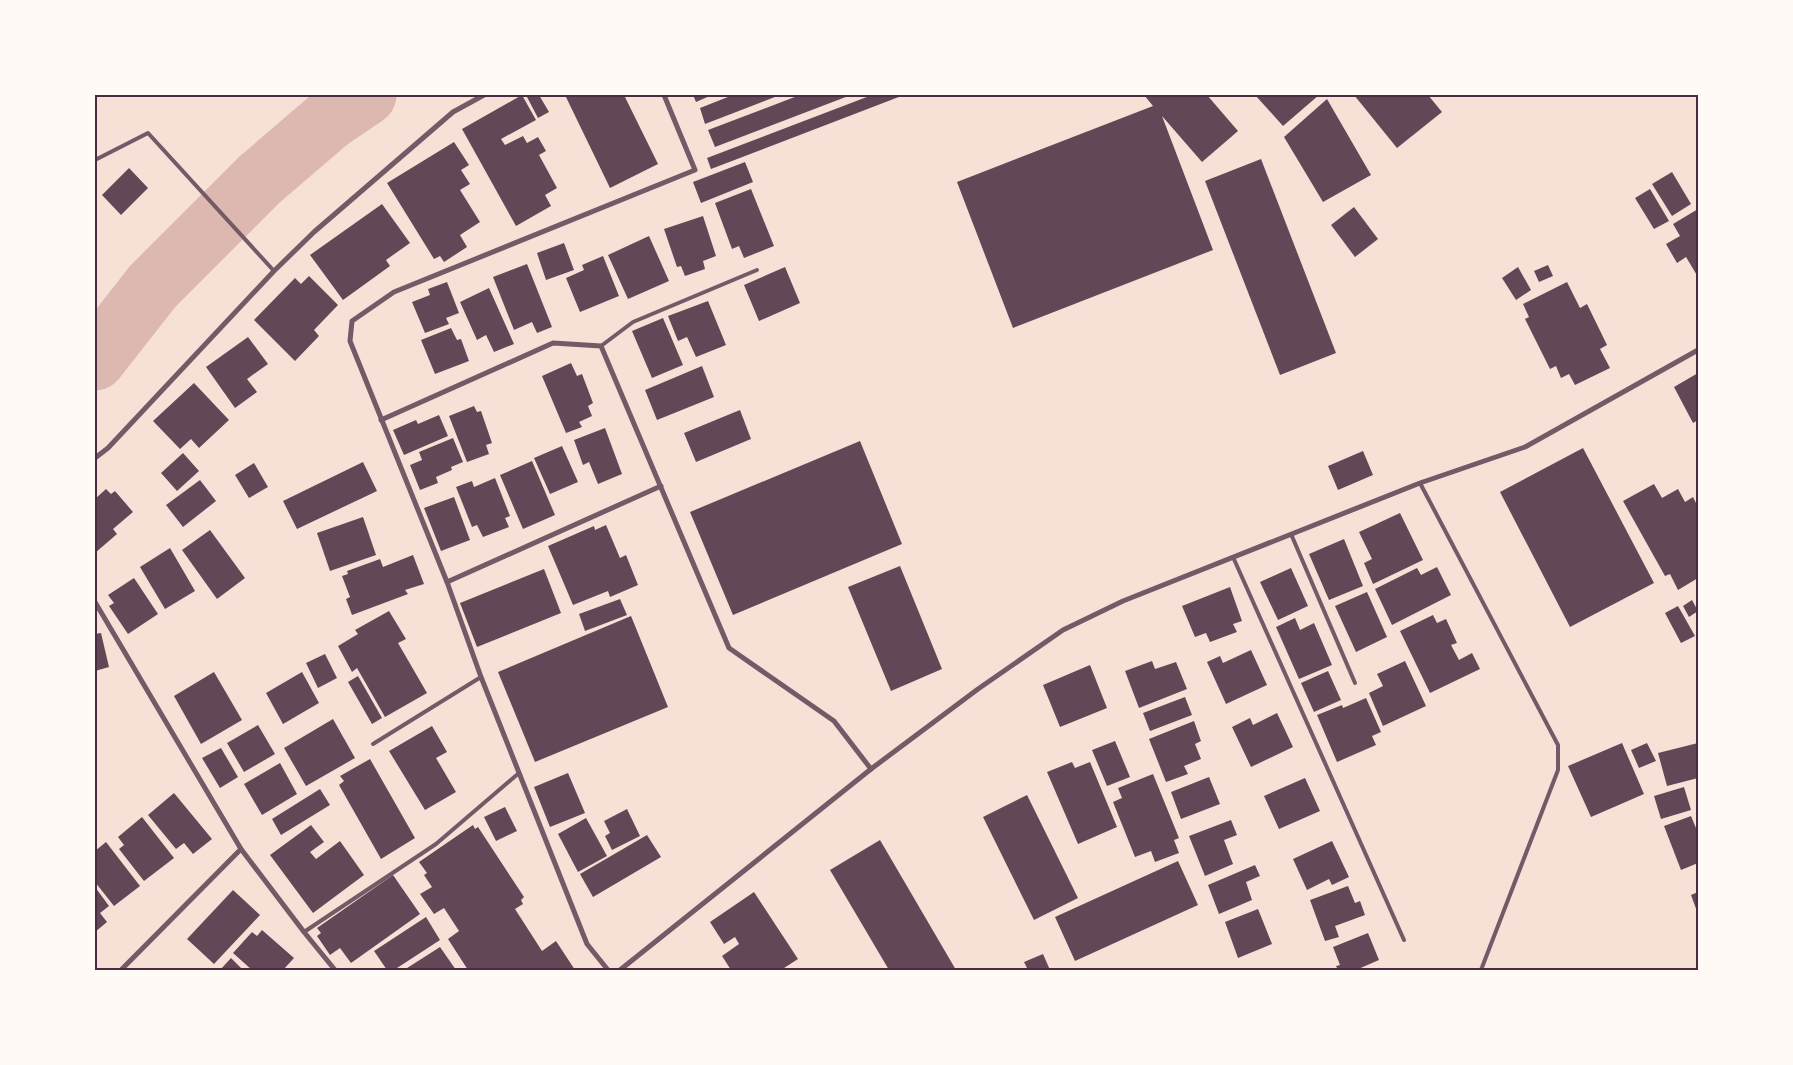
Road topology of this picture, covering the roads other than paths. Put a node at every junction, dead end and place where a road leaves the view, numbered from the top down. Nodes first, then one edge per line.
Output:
1 (484, 95) edge
2 (664, 95) edge
3 (95, 160) edge
4 (757, 270) dead end
5 (274, 271) junction
6 (601, 346) junction
7 (1698, 350) edge
8 (382, 420) junction
9 (95, 458) edge
10 (1420, 483) junction
11 (660, 486) junction
12 (1291, 534) junction
13 (1233, 557) junction
14 (447, 582) junction
15 (95, 602) edge
16 (481, 677) junction
17 (1355, 683) dead end
18 (373, 744) dead end
19 (871, 770) junction
20 (519, 773) junction
21 (241, 849) junction
22 (304, 932) junction
23 (1404, 940) dead end
24 (330, 965) junction
25 (121, 970) edge
26 (325, 970) edge
27 (334, 970) edge
28 (608, 970) edge
29 (620, 970) edge
30 (1481, 970) edge

1 - 5 street
2 - 8 street
3 - 5 lane
4 - 6 lane
5 - 9 street
6 - 8 street
6 - 11 street
7 - 10 street
8 - 14 street
10 - 12 street
10 - 30 lane
11 - 14 street
11 - 19 street
12 - 13 street
12 - 17 lane
13 - 19 street
13 - 23 lane
14 - 16 street
15 - 21 street
16 - 18 lane
16 - 20 street
19 - 29 street
20 - 22 lane
20 - 28 street
21 - 22 street
21 - 25 street
22 - 24 street
24 - 26 street
24 - 27 street

